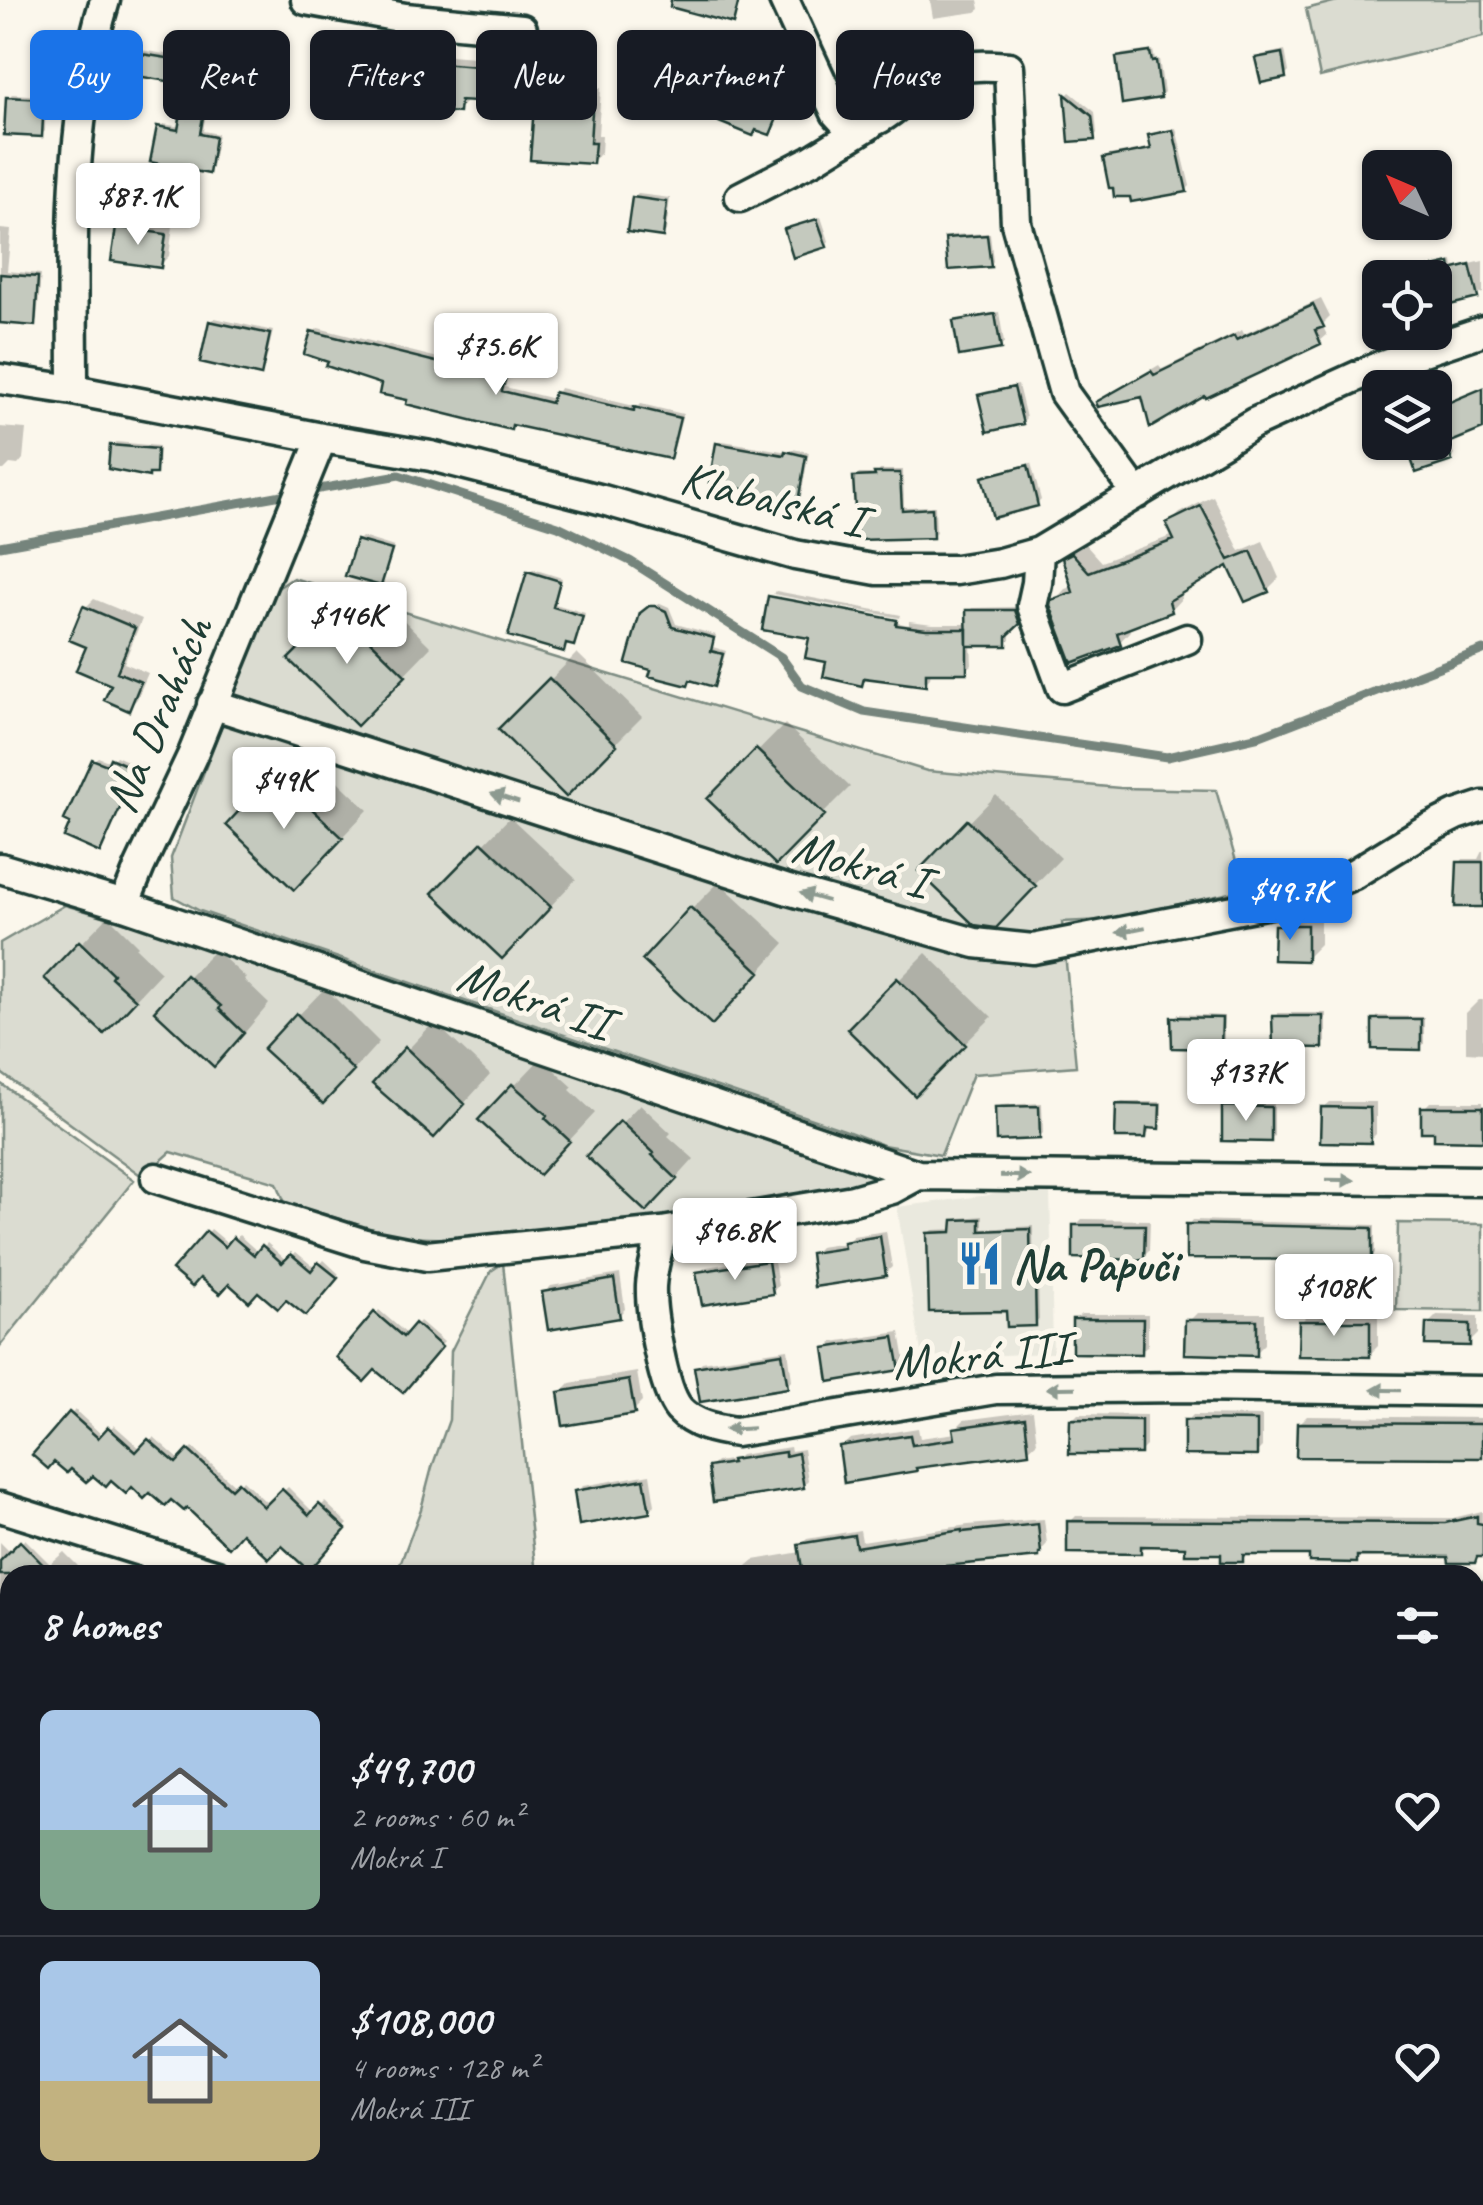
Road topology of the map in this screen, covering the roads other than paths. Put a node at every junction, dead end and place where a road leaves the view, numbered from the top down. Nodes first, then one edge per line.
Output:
1 (104, 0) edge
2 (784, 0) edge
3 (318, 1) edge
4 (522, 28) dead end
5 (869, 125) junction
6 (740, 197) dead end
7 (1483, 330) edge
8 (0, 380) edge
9 (72, 390) junction
10 (322, 438) junction
11 (1137, 494) junction
12 (1039, 552) junction
13 (1187, 639) dead end
14 (212, 704) junction
15 (1483, 806) edge
16 (0, 868) edge
17 (124, 905) junction
18 (918, 1175) junction
19 (156, 1178) dead end
20 (1483, 1181) edge
21 (662, 1232) junction
22 (1483, 1391) edge
23 (0, 1507) edge
24 (185, 1565) edge

1 - 9 street
2 - 5 street
3 - 4 street
5 - 6 street
5 - 11 street
7 - 11 street, Klabalská I
8 - 9 street, Klabalská I
9 - 10 street, Klabalská I
10 - 12 street, Klabalská I
10 - 14 street, Na Drahách
11 - 12 street, Klabalská I
12 - 13 street
15 -> 14 street, Mokrá I
14 - 17 street, Na Drahách
16 - 17 street
17 - 18 street, Mokrá II
18 -> 20 street, Mokrá II
18 - 21 street, Mokrá II
19 - 21 street, Mokrá II
22 -> 21 street, Mokrá III
23 - 24 street

